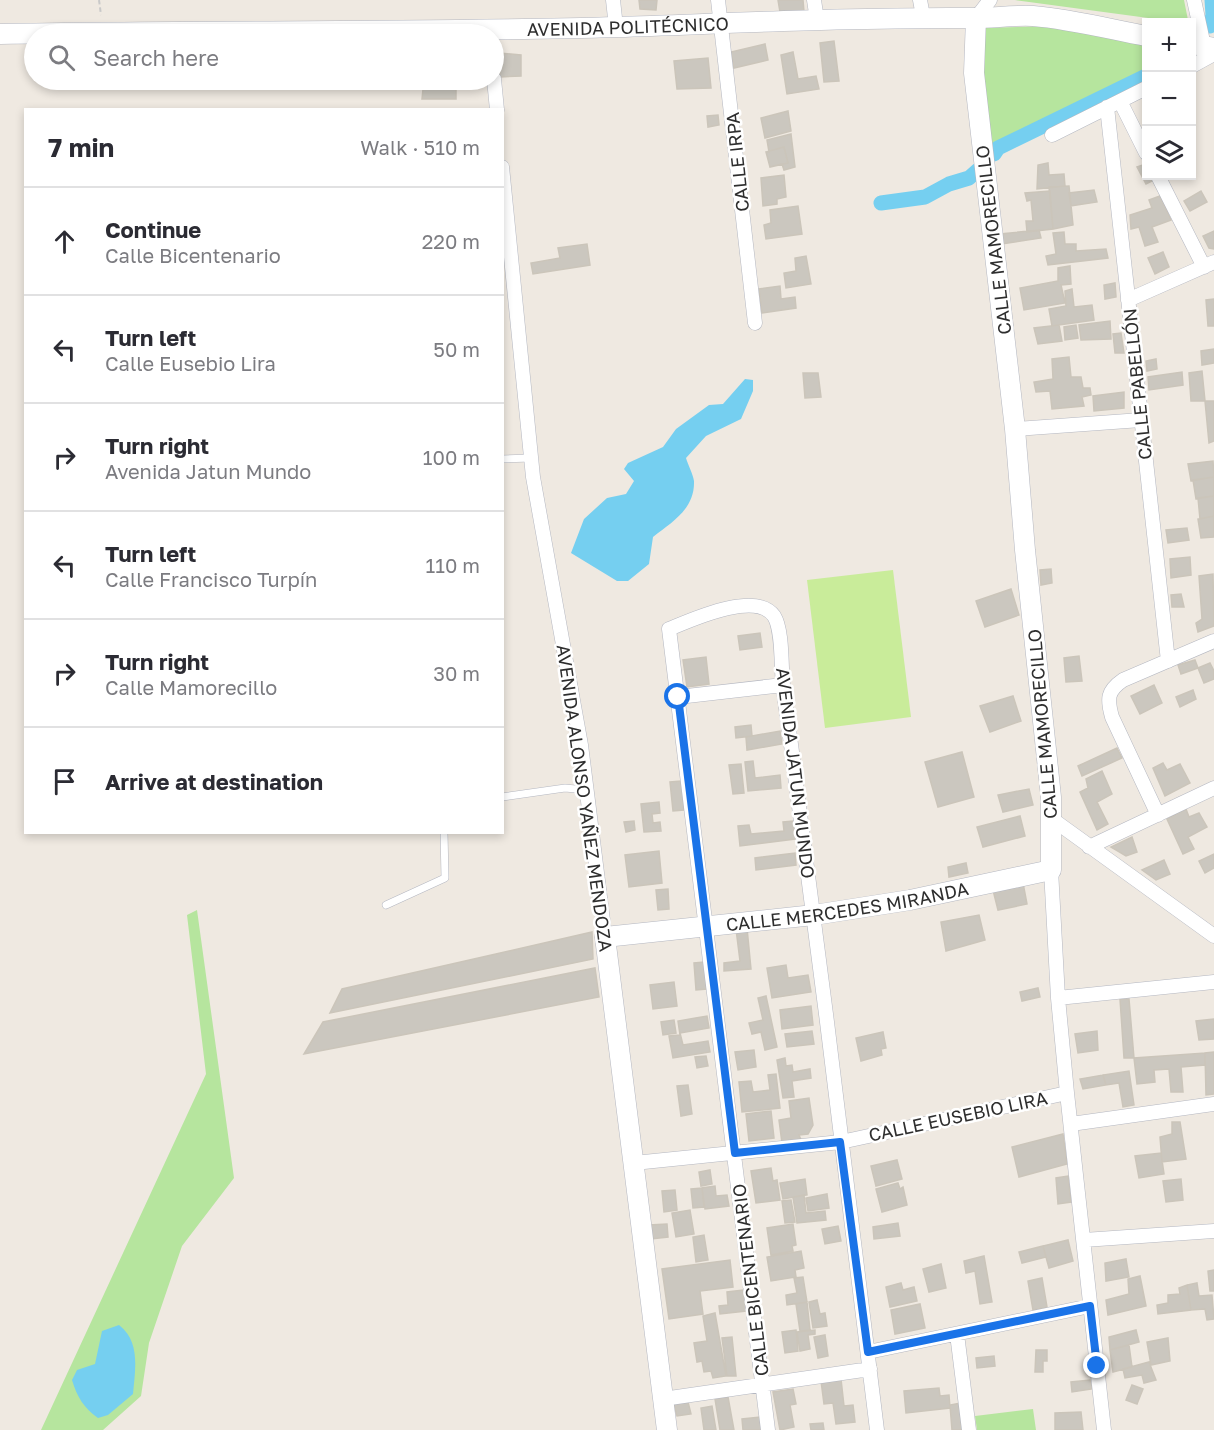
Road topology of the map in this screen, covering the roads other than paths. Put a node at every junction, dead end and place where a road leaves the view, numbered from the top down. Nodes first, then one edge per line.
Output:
1 (613, 0) edge
2 (718, 0) edge
3 (814, 0) edge
4 (990, 0) edge
5 (1194, 0) edge
6 (922, 8) edge
7 (976, 18) junction
8 (817, 20) junction
9 (721, 23) junction
10 (616, 27) junction
11 (504, 31) edge
12 (24, 33) edge
13 (0, 34) edge
14 (1142, 35) edge
15 (1206, 48) edge
16 (1196, 60) edge
17 (495, 90) edge
18 (1142, 90) edge
19 (1120, 101) junction
20 (1107, 107) junction
21 (497, 108) edge
22 (1052, 135) dead end
23 (1142, 145) edge
24 (1160, 180) edge
25 (504, 187) edge
26 (1209, 265) edge
27 (1128, 300) junction
28 (755, 323) dead end
29 (1141, 420) junction
30 (1015, 429) junction
31 (531, 458) junction
32 (504, 459) edge
33 (774, 616) joint
34 (1214, 641) edge
35 (1168, 661) junction
36 (783, 685) junction
37 (678, 697) junction
38 (1214, 788) edge
39 (586, 789) junction
40 (504, 797) edge
41 (1158, 815) junction
42 (1052, 819) junction
43 (444, 834) edge
44 (1089, 848) junction
45 (1051, 870) junction
46 (386, 904) dead end
47 (814, 915) junction
48 (705, 926) junction
49 (1214, 936) edge
50 (605, 937) junction
51 (1214, 982) edge
52 (1058, 998) junction
53 (1067, 1092) junction
54 (1214, 1104) edge
55 (1071, 1124) junction
56 (840, 1142) junction
57 (735, 1153) junction
58 (634, 1163) junction
59 (1214, 1231) edge
60 (1084, 1240) junction
61 (1090, 1306) junction
62 (957, 1334) junction
63 (868, 1352) junction
64 (870, 1369) junction
65 (762, 1385) junction
66 (663, 1399) junction
67 (667, 1430) edge
68 (768, 1430) edge
69 (877, 1430) edge
70 (969, 1430) edge
71 (1104, 1430) edge

1 - 10 street
2 - 9 street, CALLE IRPA
3 - 8 street
4 - 7 street
5 - 15 street
6 - 7 street, AVENIDA POLITÉCNICO
6 - 8 street, AVENIDA POLITÉCNICO
7 - 14 street, AVENIDA POLITÉCNICO
7 - 30 street, CALLE MAMORECILLO
8 - 9 street, AVENIDA POLITÉCNICO
9 - 10 street, AVENIDA POLITÉCNICO
9 - 28 street, CALLE IRPA
10 - 11 street, AVENIDA POLITÉCNICO
12 - 13 street, AVENIDA POLITÉCNICO
15 - 16 street
17 - 21 street
18 - 19 street
19 - 20 street
19 - 23 street
20 - 22 street
20 - 27 street, CALLE PABELLÓN
24 - 26 street
25 - 31 street, AVENIDA ALONSO YAÑEZ MENDOZA
26 - 27 street
27 - 29 street, CALLE PABELLÓN
29 - 30 street
29 - 35 street, CALLE PABELLÓN
30 - 42 street, CALLE MAMORECILLO
31 - 32 lane
31 - 39 street, AVENIDA ALONSO YAÑEZ MENDOZA
33 - 36 street, AVENIDA JATUN MUNDO
33 - 37 street, CALLE BICENTENARIO
34 - 35 street
35 - 41 street
36 - 37 street
36 - 47 street, AVENIDA JATUN MUNDO
37 - 48 street, CALLE BICENTENARIO
38 - 41 street
39 - 40 lane
39 - 50 street, AVENIDA ALONSO YAÑEZ MENDOZA
41 - 44 street
42 - 44 street
42 - 45 street, CALLE MAMORECILLO
43 - 46 lane
44 - 49 street
45 - 47 street, CALLE MERCEDES MIRANDA
45 - 52 street, CALLE MAMORECILLO
47 - 48 street, CALLE MERCEDES MIRANDA
47 - 56 street, AVENIDA JATUN MUNDO
48 - 50 street, CALLE MERCEDES MIRANDA
48 - 57 street, CALLE BICENTENARIO
50 - 58 street, AVENIDA ALONSO YAÑEZ MENDOZA
51 - 52 street
52 - 53 street, CALLE MAMORECILLO
53 - 55 street, CALLE MAMORECILLO
53 - 56 street, CALLE EUSEBIO LIRA
54 - 55 street
55 - 60 street, CALLE MAMORECILLO
56 - 57 street, CALLE EUSEBIO LIRA
56 - 63 street, AVENIDA JATUN MUNDO
57 - 58 street, CALLE EUSEBIO LIRA
57 - 65 street, CALLE BICENTENARIO
58 - 66 street, AVENIDA ALONSO YAÑEZ MENDOZA
59 - 60 street
60 - 61 street, CALLE MAMORECILLO
61 - 62 street
61 - 71 street, CALLE MAMORECILLO
62 - 63 street
62 - 70 street
63 - 64 street, AVENIDA JATUN MUNDO
64 - 65 street
64 - 69 street, AVENIDA JATUN MUNDO
65 - 66 street
65 - 68 street, CALLE BICENTENARIO
66 - 67 street, AVENIDA ALONSO YAÑEZ MENDOZA

